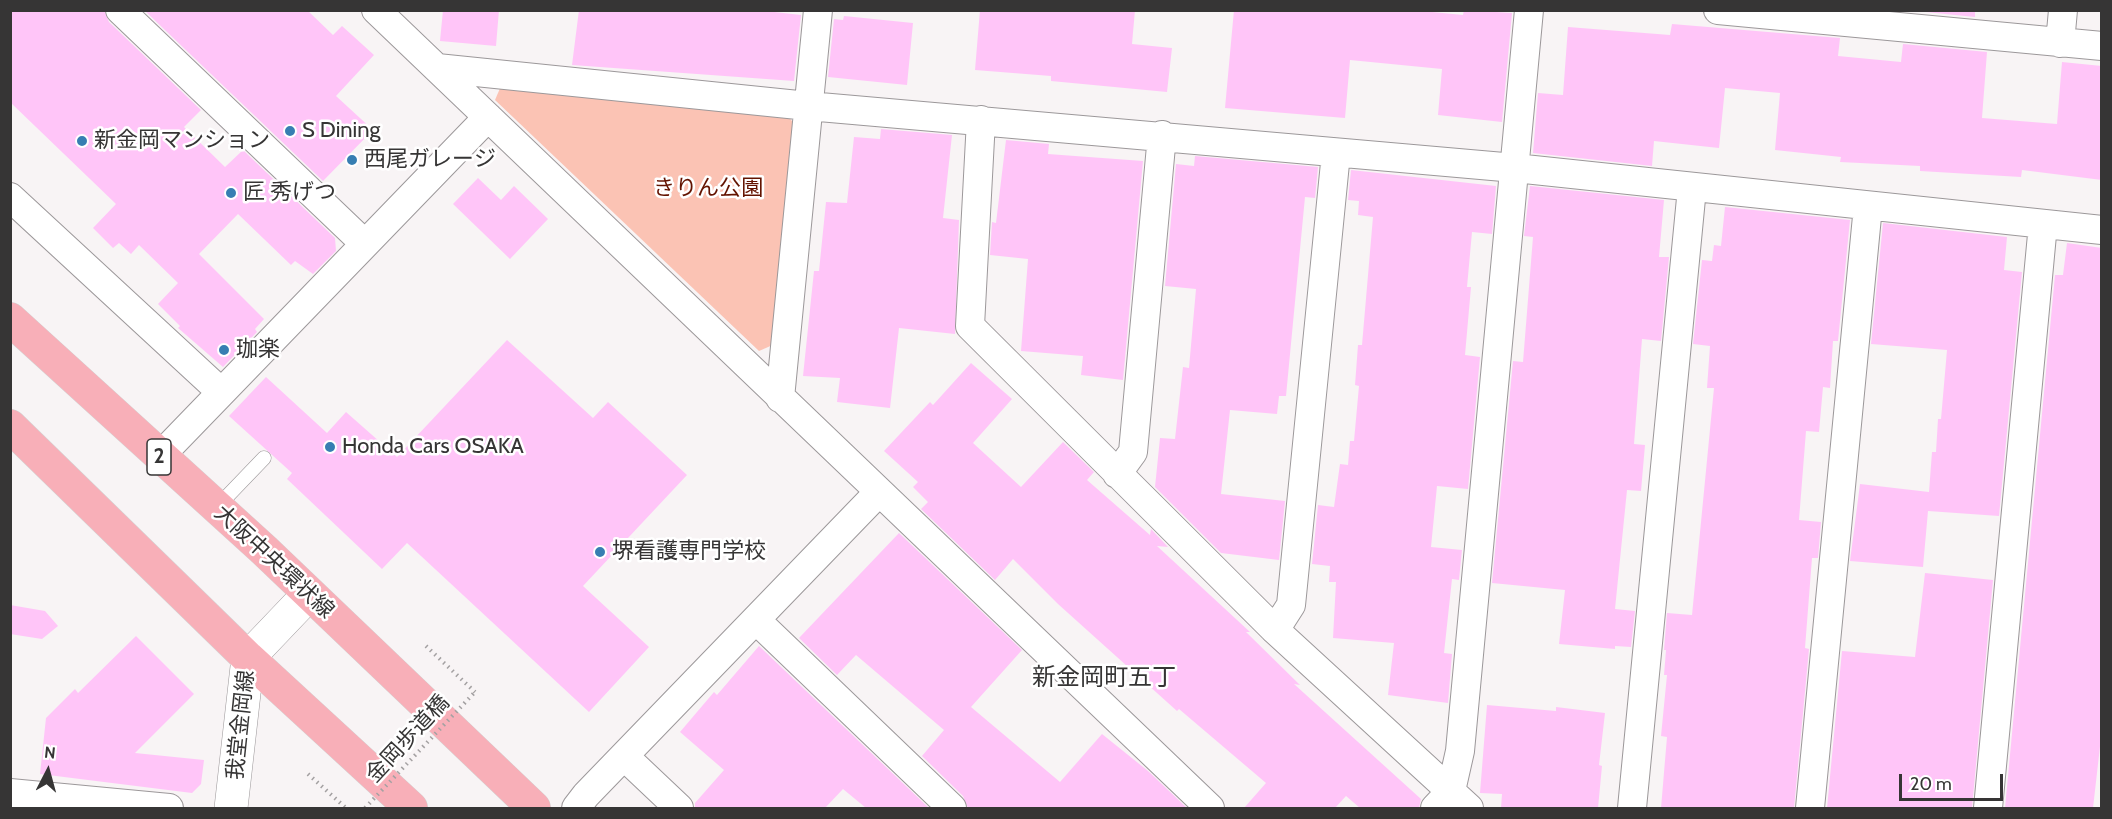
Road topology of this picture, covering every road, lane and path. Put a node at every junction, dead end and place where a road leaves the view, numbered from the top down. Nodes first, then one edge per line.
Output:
1 (120, 10) edge
2 (376, 10) edge
3 (818, 10) edge
4 (1529, 10) edge
5 (1718, 10) edge
6 (2063, 10) edge
7 (1887, 19) edge
8 (2060, 43) junction
9 (2102, 46) edge
10 (437, 68) junction
11 (808, 106) junction
12 (488, 117) junction
13 (981, 120) junction
14 (1162, 135) junction
15 (1336, 153) junction
16 (1515, 168) junction
17 (1692, 188) junction
18 (10, 197) edge
19 (1868, 206) junction
20 (2043, 224) junction
21 (2102, 230) edge
22 (365, 244) junction
23 (10, 319) edge
24 (220, 391) junction
25 (780, 398) junction
26 (10, 426) edge
27 (159, 457) junction
28 (264, 459) dead end
29 (1117, 474) junction
30 (878, 493) junction
31 (216, 508) junction
32 (309, 594) junction
33 (756, 620) junction
34 (1275, 630) junction
35 (426, 646) dead end
36 (248, 658) junction
37 (624, 756) junction
38 (308, 774) dead end
39 (10, 793) edge
40 (1452, 803) edge
41 (169, 808) edge
42 (231, 808) edge
43 (346, 808) edge
44 (365, 808) edge
45 (411, 808) edge
46 (534, 808) edge
47 (576, 808) edge
48 (679, 808) edge
49 (952, 808) edge
50 (1210, 808) edge
51 (1632, 808) edge
52 (1810, 808) edge
53 (1988, 808) edge

1 - 22 street
2 - 10 street
3 - 11 street
4 - 16 street
5 - 7 street
6 - 8 street
7 - 8 street
8 - 9 street
10 - 11 street
10 - 12 street
11 - 13 street
11 - 25 street
12 - 22 street
12 - 25 street
13 - 14 street
13 - 29 street
14 - 15 street
14 - 29 street
15 - 16 street
15 - 34 street
16 - 17 street
16 - 40 street
17 - 19 street
17 - 51 street
18 - 24 street
19 - 20 street
19 - 52 street
20 - 21 street
20 - 53 street
22 - 24 street
23 - 27 main road, 大阪中央環状線 / 2
24 - 27 street
25 - 30 street
26 - 36 main road
27 - 31 main road, 大阪中央環状線 / 2
28 - 31 lane
29 - 34 street
30 - 33 street
30 - 50 street
31 - 32 main road, 大阪中央環状線 / 2
32 - 36 main road, 我堂金岡線
32 - 46 main road, 大阪中央環状線 / 2
33 - 37 street
33 - 49 street
34 - 40 street
35 - 44 path, 金岡歩道橋, bridge
36 - 42 main road, 我堂金岡線
36 - 45 main road
37 - 47 street
37 - 48 street
38 - 43 path
39 - 41 street

